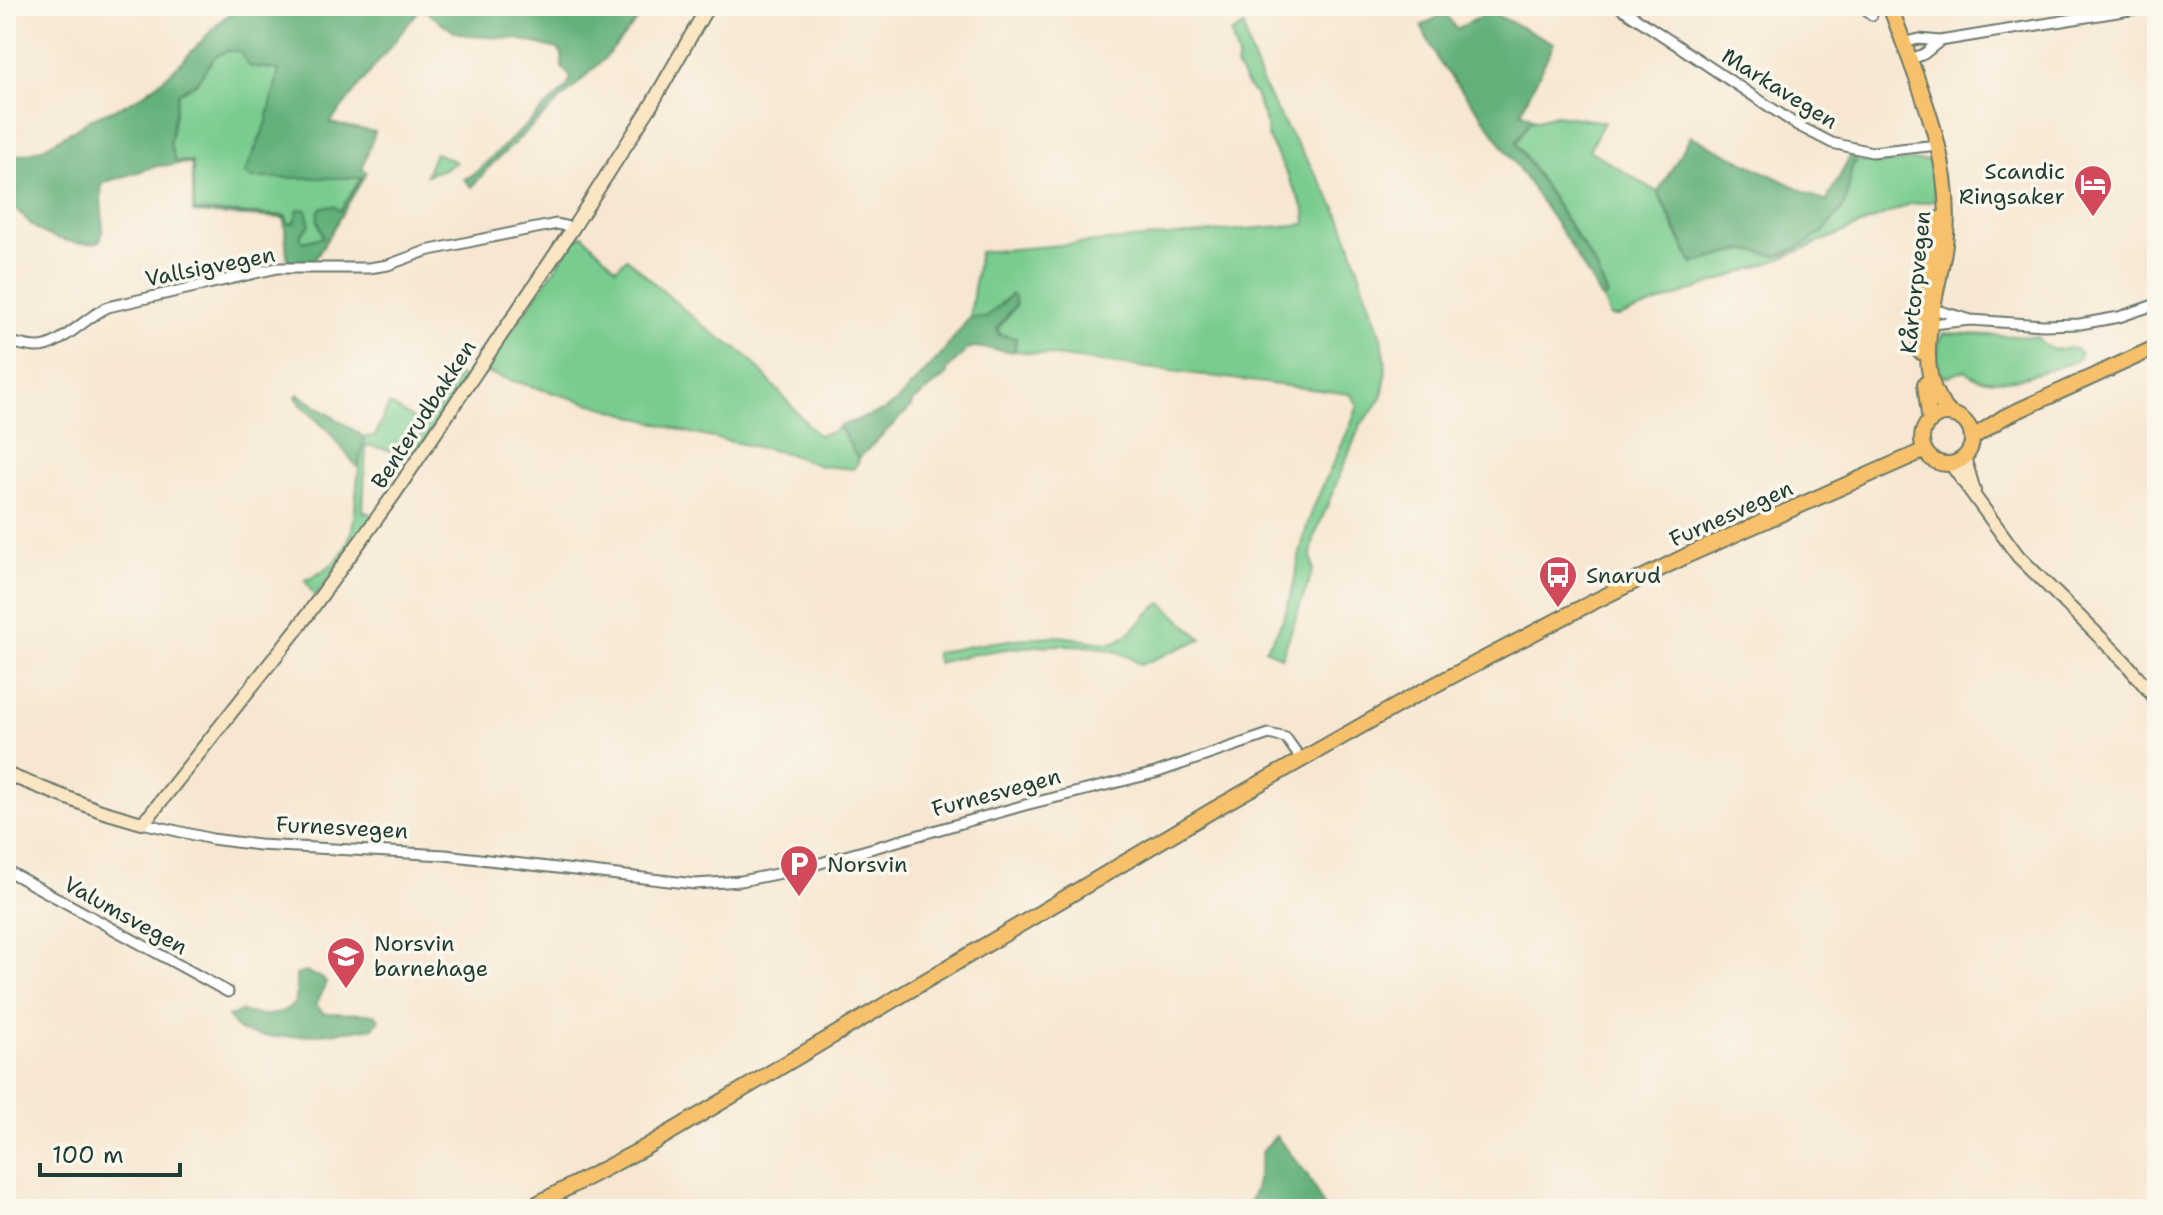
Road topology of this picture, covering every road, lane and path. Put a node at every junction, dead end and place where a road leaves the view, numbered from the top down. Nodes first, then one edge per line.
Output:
1 (708, 6) edge
2 (1618, 6) edge
3 (1860, 6) edge
4 (1890, 6) edge
5 (2154, 6) edge
6 (1872, 15) dead end
7 (1940, 41) junction
8 (1903, 43) junction
9 (1909, 60) junction
10 (1938, 145) junction
11 (1944, 195) junction
12 (573, 228) junction
13 (2157, 304) edge
14 (1932, 316) junction
15 (1971, 320) junction
16 (6, 341) edge
17 (2157, 347) edge
18 (1952, 415) junction
19 (1930, 422) junction
20 (1970, 431) junction
21 (1925, 450) junction
22 (1958, 461) junction
23 (2157, 700) edge
24 (1301, 759) junction
25 (6, 774) edge
26 (142, 823) junction
27 (6, 870) edge
28 (228, 992) dead end
29 (527, 1209) edge

1 - 12 main road, Benterudbakken
2 - 10 street, Markavegen
3 - 6 street
4 - 8 main road, Kårtorpvegen
5 - 7 street
7 - 8 street
7 - 9 street
8 - 9 main road, Kårtorpvegen
9 - 10 main road, Kårtorpvegen
10 - 11 main road, Kårtorpvegen
11 - 14 main road, Kårtorpvegen
11 - 19 main road, Kårtorpvegen
12 - 16 street, Vallsigvegen
12 - 26 main road, Benterudbakken
13 - 15 street
14 - 15 street
14 - 15 street
14 - 18 main road, Kårtorpvegen
17 - 20 main road
18 - 19 main road
18 - 20 main road
19 - 21 main road
20 - 22 main road
21 - 22 main road
21 - 24 main road, Furnesvegen
22 - 23 main road
24 - 26 street, Furnesvegen
24 - 29 main road
25 - 26 main road, Furnesvegen
27 - 28 street, Valumsvegen

